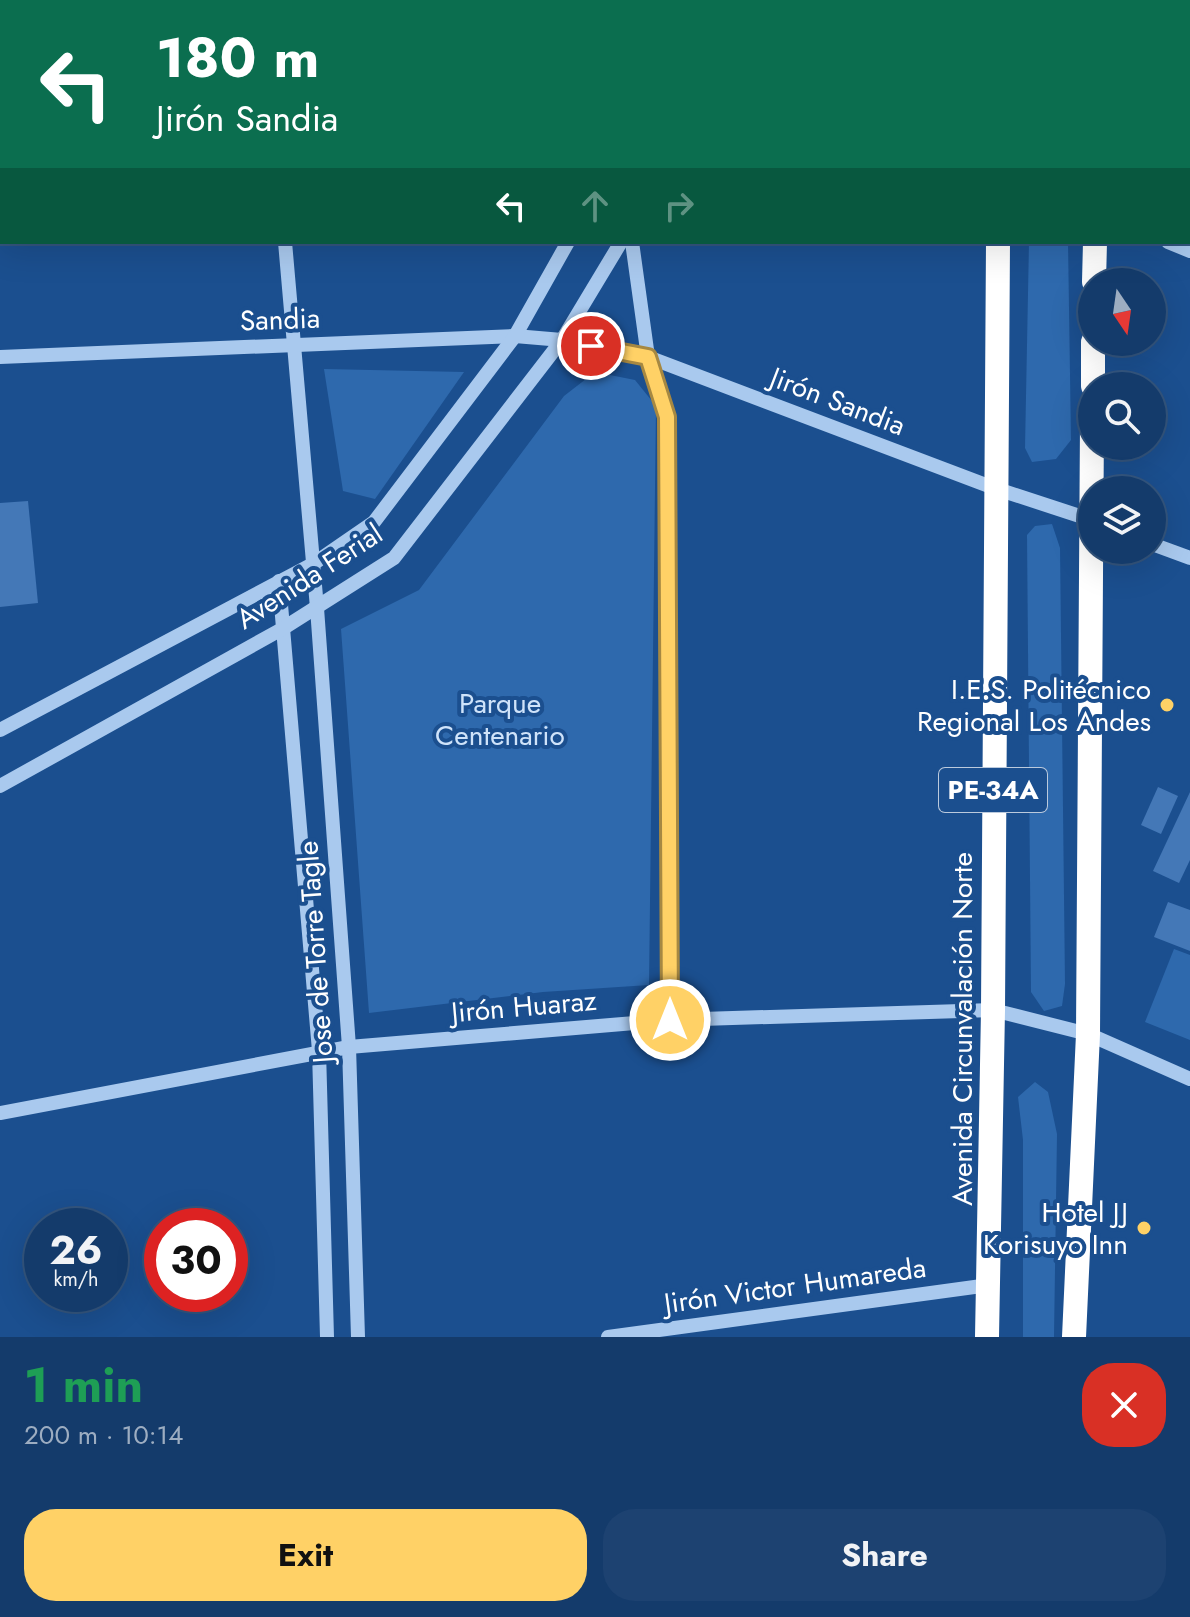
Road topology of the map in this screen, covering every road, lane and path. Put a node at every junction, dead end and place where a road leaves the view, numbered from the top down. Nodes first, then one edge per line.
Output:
1 (285, 244) edge
2 (567, 244) edge
3 (620, 244) edge
4 (632, 244) edge
5 (998, 244) edge
6 (1095, 244) edge
7 (1094, 268) edge
8 (515, 336) junction
9 (562, 340) junction
10 (293, 344) junction
11 (0, 357) edge
12 (648, 357) junction
13 (994, 488) junction
14 (1078, 516) edge
15 (1166, 549) edge
16 (1190, 558) edge
17 (313, 564) junction
18 (1091, 564) edge
19 (279, 581) junction
20 (317, 608) junction
21 (282, 629) junction
22 (0, 730) edge
23 (0, 786) edge
24 (993, 1010) junction
25 (670, 1020) junction
26 (1088, 1034) junction
27 (349, 1047) junction
28 (319, 1051) junction
29 (1190, 1079) edge
30 (0, 1113) edge
31 (989, 1285) junction
32 (327, 1337) edge
33 (358, 1337) edge
34 (608, 1337) edge
35 (987, 1337) edge
36 (1074, 1337) edge

1 - 10 street, Jose de Torre Tagle
2 - 8 street, Avenida Ferial
3 - 9 street, Avenida Ferial
4 - 12 street
5 - 13 highway, Avenida Circunvalación Norte / PE-34A
6 - 7 highway
8 - 9 street, Sandia
8 - 10 street, Sandia
8 - 17 street, Avenida Ferial
9 - 12 street, Jirón Sandia
9 - 20 street, Avenida Ferial
10 - 11 street, Sandia
10 - 17 street, Jose de Torre Tagle
12 - 13 street, Jirón Sandia
12 - 25 street
13 - 14 street, Jirón Sandia
13 - 24 highway, Avenida Circunvalación Norte / PE-34A
15 - 16 street
17 - 19 street, Avenida Ferial
17 - 20 street, Jose de Torre Tagle
18 - 26 highway
19 - 21 street, Jose de Torre Tagle
19 - 22 street, Avenida Ferial
20 - 21 street, Avenida Ferial
20 - 27 street, Jose de Torre Tagle
21 - 23 street, Avenida Ferial
21 - 28 street, Jose de Torre Tagle
24 - 25 street, Jirón Huaraz
24 - 26 street, Jirón Huaraz
24 - 31 highway, Avenida Circunvalación Norte / PE-34A
25 - 27 street, Jirón Huaraz
26 - 29 street, Jirón Huaraz
26 - 36 highway
27 - 28 street, Jirón Huaraz
27 - 33 street, Jose de Torre Tagle
28 - 30 street, Jirón Huaraz
28 - 32 street, Jose de Torre Tagle
31 - 34 street, Jirón Victor Humareda
31 - 35 highway, Avenida Circunvalación Norte / PE-34A

